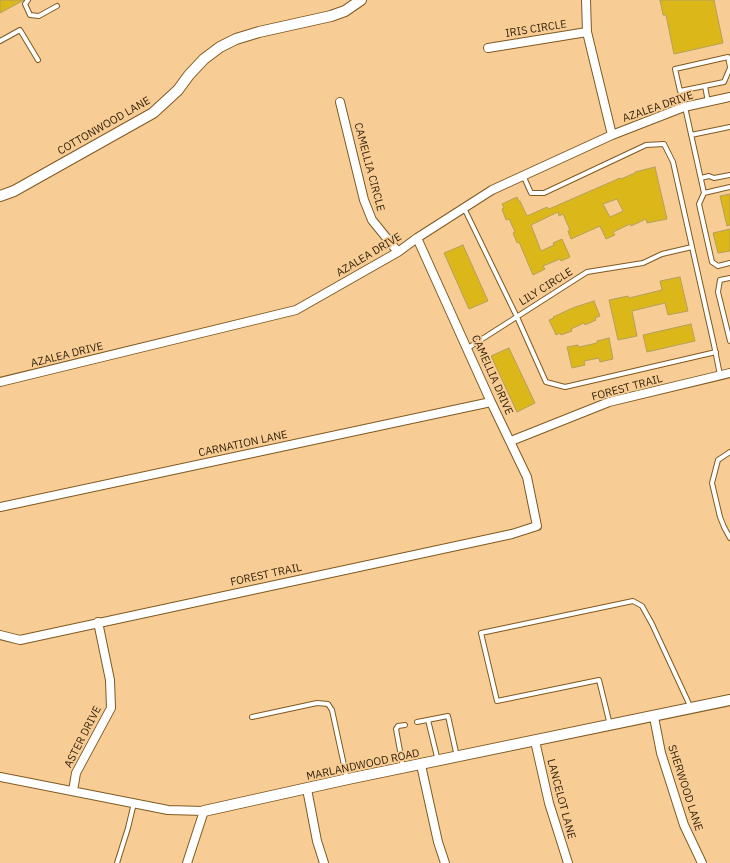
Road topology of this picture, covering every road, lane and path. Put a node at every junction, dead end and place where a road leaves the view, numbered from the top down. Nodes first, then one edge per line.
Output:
1 (28, 0) edge
2 (361, 0) edge
3 (586, 0) edge
4 (57, 6) dead end
5 (587, 32) junction
6 (0, 41) edge
7 (488, 48) dead end
8 (38, 60) dead end
9 (730, 68) edge
10 (705, 86) junction
11 (730, 97) edge
12 (340, 102) dead end
13 (708, 102) junction
14 (685, 107) junction
15 (730, 127) edge
16 (612, 135) junction
17 (691, 135) junction
18 (523, 175) junction
19 (730, 175) edge
20 (701, 178) junction
21 (730, 187) edge
22 (704, 193) junction
23 (0, 196) edge
24 (464, 208) junction
25 (417, 238) junction
26 (692, 247) junction
27 (398, 252) junction
28 (730, 263) edge
29 (730, 278) edge
30 (517, 317) junction
31 (730, 341) edge
32 (468, 348) junction
33 (716, 352) junction
34 (730, 373) edge
35 (720, 376) junction
36 (0, 382) edge
37 (492, 402) junction
38 (511, 441) junction
39 (730, 452) edge
40 (0, 507) edge
41 (537, 526) joint
42 (730, 538) edge
43 (98, 622) junction
44 (0, 635) edge
45 (730, 700) edge
46 (691, 709) junction
47 (252, 717) dead end
48 (654, 717) junction
49 (428, 720) junction
50 (417, 722) dead end
51 (405, 725) dead end
52 (610, 726) junction
53 (535, 741) junction
54 (457, 757) junction
55 (438, 761) junction
56 (421, 765) junction
57 (403, 768) junction
58 (0, 777) edge
59 (348, 780) junction
60 (307, 789) junction
61 (73, 791) junction
62 (134, 803) junction
63 (204, 811) junction
64 (117, 863) edge
65 (187, 863) edge
66 (324, 863) edge
67 (445, 863) edge
68 (568, 863) edge
69 (702, 863) edge

1 - 4 lane
2 - 23 street, COTTONWOOD LANE
3 - 5 street
5 - 7 street, IRIS CIRCLE
5 - 16 street
6 - 8 lane
9 - 10 lane
9 - 10 lane
10 - 13 lane
11 - 13 street, AZALEA DRIVE
12 - 27 street, CAMELLIA CIRCLE
13 - 14 street, AZALEA DRIVE
14 - 16 street, AZALEA DRIVE
14 - 17 lane
15 - 17 lane
16 - 18 street, AZALEA DRIVE
17 - 20 lane
18 - 24 street, AZALEA DRIVE
18 - 26 lane
19 - 20 lane
20 - 22 lane
21 - 22 lane
22 - 28 lane
24 - 25 street, AZALEA DRIVE
24 - 30 lane
25 - 27 street, AZALEA DRIVE
25 - 32 street, CAMELLIA DRIVE
26 - 30 lane, LILY CIRCLE
26 - 33 lane
27 - 36 street, AZALEA DRIVE
29 - 31 lane
30 - 32 lane, LILY CIRCLE
30 - 33 lane
32 - 37 street, CAMELLIA DRIVE
33 - 35 lane
34 - 35 street, FOREST TRAIL
35 - 38 street, FOREST TRAIL
37 - 38 street, CAMELLIA DRIVE
37 - 40 street, CARNATION LANE
38 - 41 street, CAMELLIA DRIVE
39 - 42 lane
41 - 43 street, FOREST TRAIL
43 - 44 street, FOREST TRAIL
43 - 61 street, ASTER DRIVE
45 - 46 street, MARLANDWOOD ROAD
46 - 48 street, MARLANDWOOD ROAD
46 - 52 lane
47 - 59 lane
48 - 52 street, MARLANDWOOD ROAD
48 - 69 street, SHERWOOD LANE
49 - 50 lane
49 - 54 lane
49 - 55 lane
51 - 57 lane
52 - 53 street, MARLANDWOOD ROAD
53 - 54 street, MARLANDWOOD ROAD
53 - 68 street, LANCELOT LANE
54 - 55 street, MARLANDWOOD ROAD
55 - 56 street, MARLANDWOOD ROAD
56 - 57 street, MARLANDWOOD ROAD
56 - 67 street
57 - 59 street, MARLANDWOOD ROAD
58 - 61 street, MARLANDWOOD ROAD
59 - 60 street, MARLANDWOOD ROAD
60 - 63 street, MARLANDWOOD ROAD
60 - 66 street
61 - 62 street, MARLANDWOOD ROAD
62 - 63 street, MARLANDWOOD ROAD
62 - 64 lane
63 - 65 street

